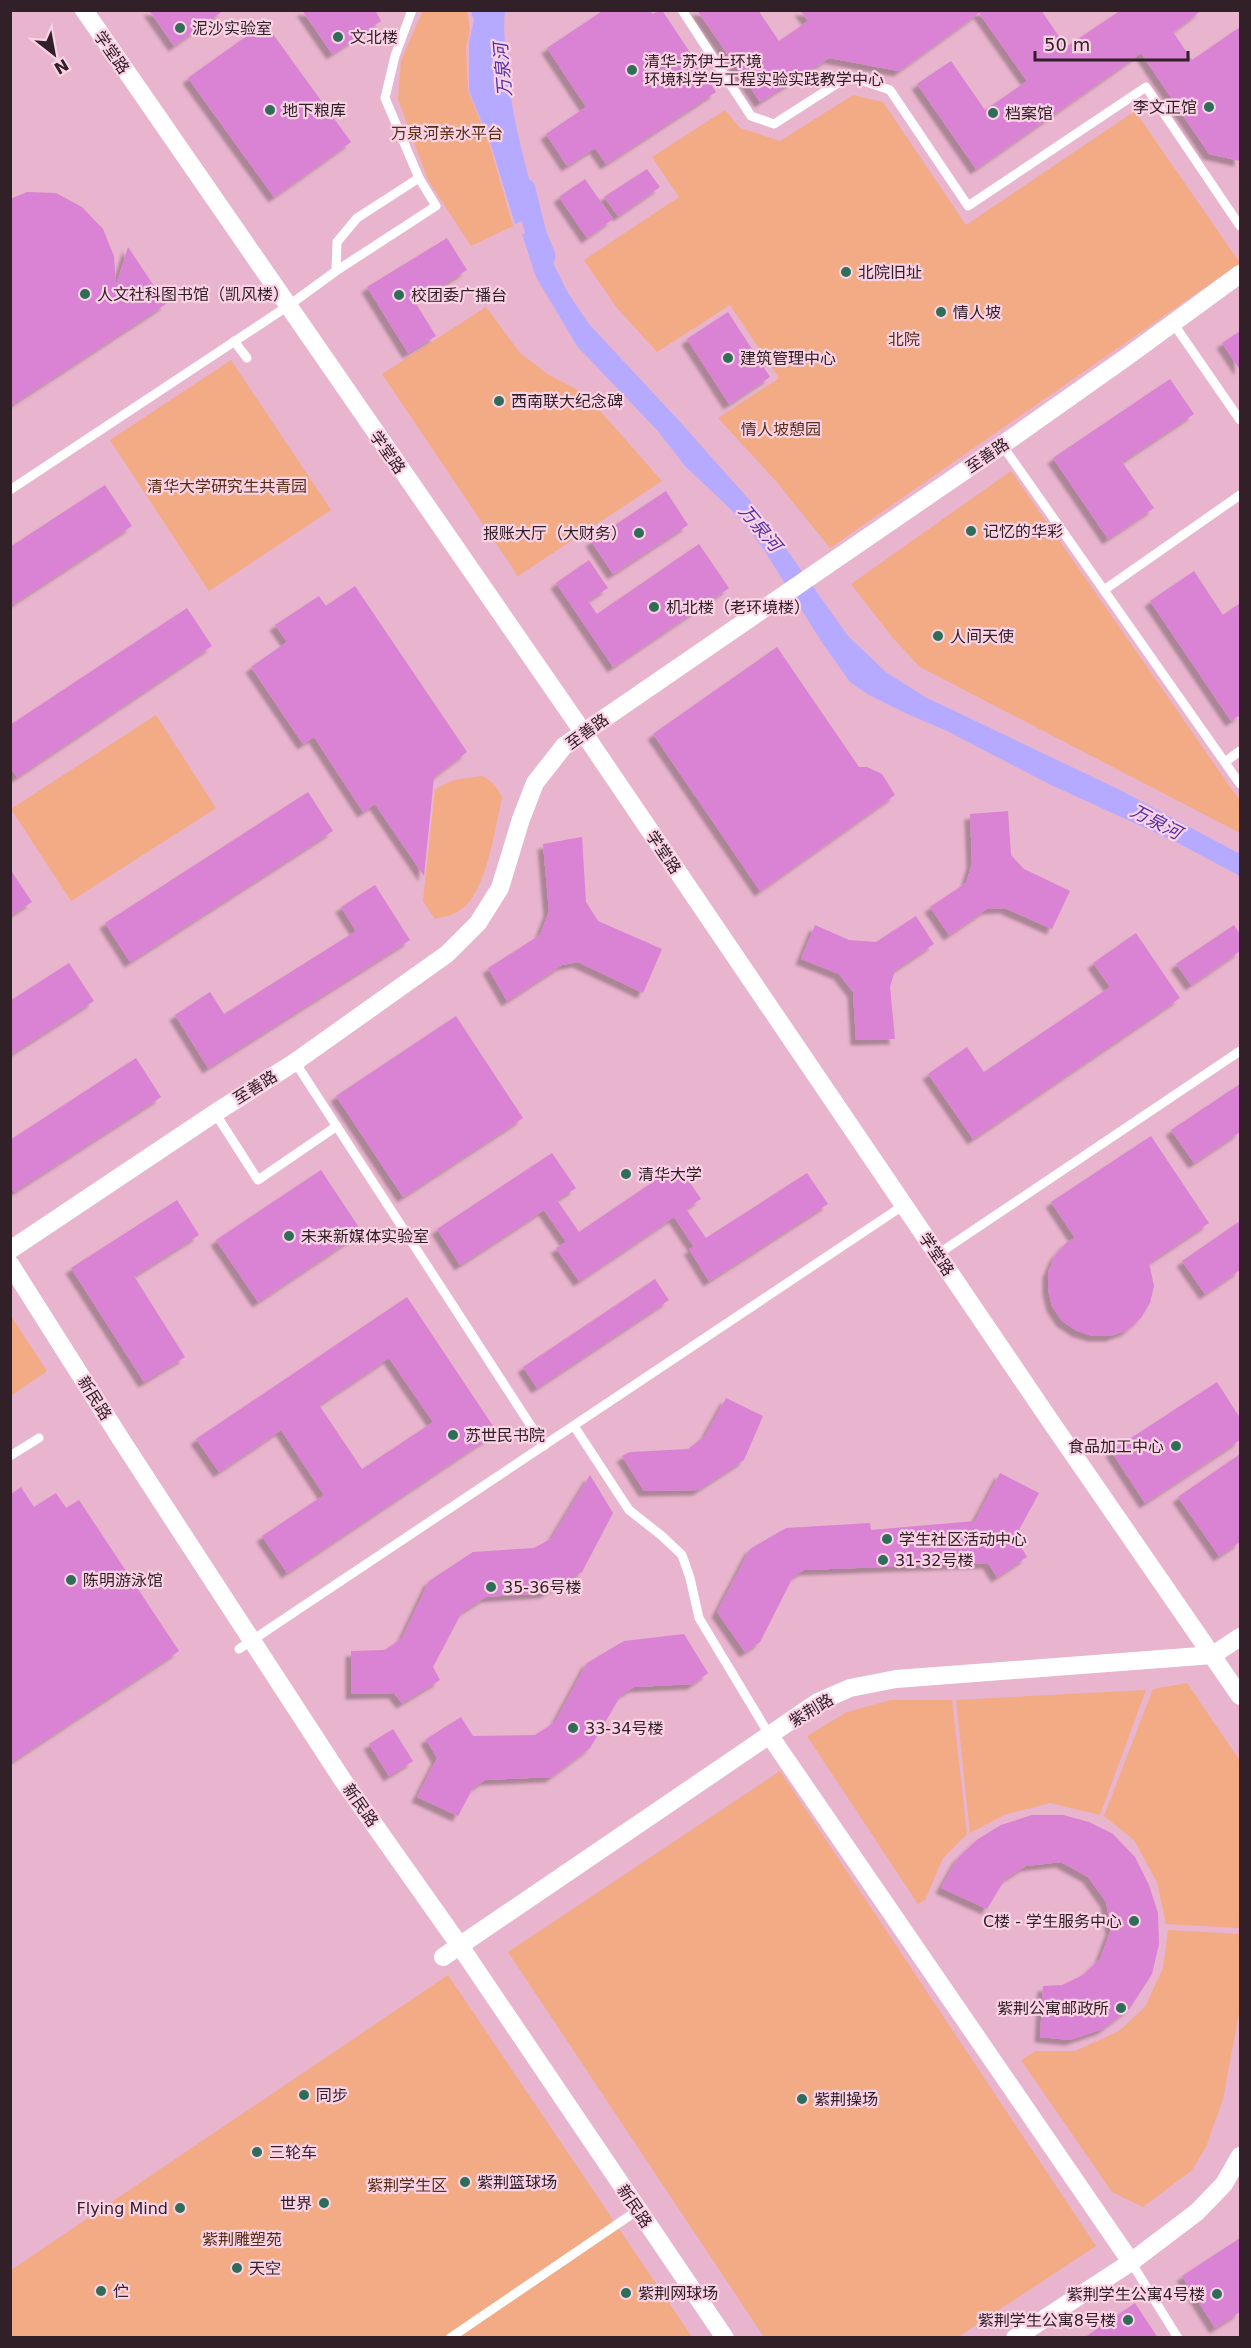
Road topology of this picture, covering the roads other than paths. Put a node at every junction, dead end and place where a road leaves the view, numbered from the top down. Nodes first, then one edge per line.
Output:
1 (84, 10) edge
2 (412, 10) edge
3 (682, 10) edge
4 (419, 178) junction
5 (1240, 226) edge
6 (336, 271) junction
7 (1240, 274) edge
8 (288, 306) junction
9 (1173, 323) junction
10 (234, 341) junction
11 (247, 358) dead end
12 (1240, 420) edge
13 (1002, 445) junction
14 (10, 490) edge
15 (1240, 495) edge
16 (1104, 590) junction
17 (583, 732) junction
18 (1240, 751) edge
19 (1225, 762) junction
20 (1240, 784) edge
21 (1240, 1051) edge
22 (296, 1062) junction
23 (215, 1113) junction
24 (337, 1126) junction
25 (904, 1205) junction
26 (10, 1250) edge
27 (938, 1254) junction
28 (10, 1264) edge
29 (574, 1426) junction
30 (39, 1438) dead end
31 (543, 1446) junction
32 (10, 1456) edge
33 (1240, 1637) edge
34 (245, 1644) junction
35 (1213, 1655) junction
36 (1240, 1696) edge
37 (770, 1736) junction
38 (460, 1946) junction
39 (443, 1957) dead end
40 (1240, 2156) edge
41 (638, 2210) junction
42 (1131, 2262) junction
43 (450, 2337) edge
44 (725, 2337) edge
45 (1016, 2337) edge
46 (1178, 2337) edge

1 - 8 street, 学堂路
2 - 4 lane
3 - 5 lane
4 - 6 lane
4 - 6 lane
6 - 8 lane
7 - 9 street, 至善路
8 - 10 lane
8 - 17 street, 学堂路
9 - 12 lane
9 - 13 street, 至善路
10 - 11 lane
10 - 14 lane
13 - 16 lane
13 - 17 street, 至善路
15 - 16 lane
16 - 19 lane
17 - 22 street, 至善路
17 - 25 street, 学堂路
18 - 19 lane
19 - 20 lane
21 - 27 lane
22 - 23 street, 至善路
22 - 24 lane
23 - 24 lane
23 - 26 street, 至善路
24 - 31 lane
25 - 27 street, 学堂路
25 - 29 lane
27 - 35 street, 学堂路
28 - 34 street, 新民路
29 - 31 lane
29 - 37 lane
30 - 32 lane
31 - 34 lane
33 - 35 street, 紫荆路
34 - 38 street, 新民路
35 - 36 street, 学堂路
35 - 37 street, 紫荆路
37 - 38 street, 紫荆路
37 - 42 street
38 - 39 street, 紫荆路
38 - 41 street, 新民路
40 - 42 street
41 - 43 lane
41 - 44 street, 新民路
42 - 45 street
42 - 46 lane

